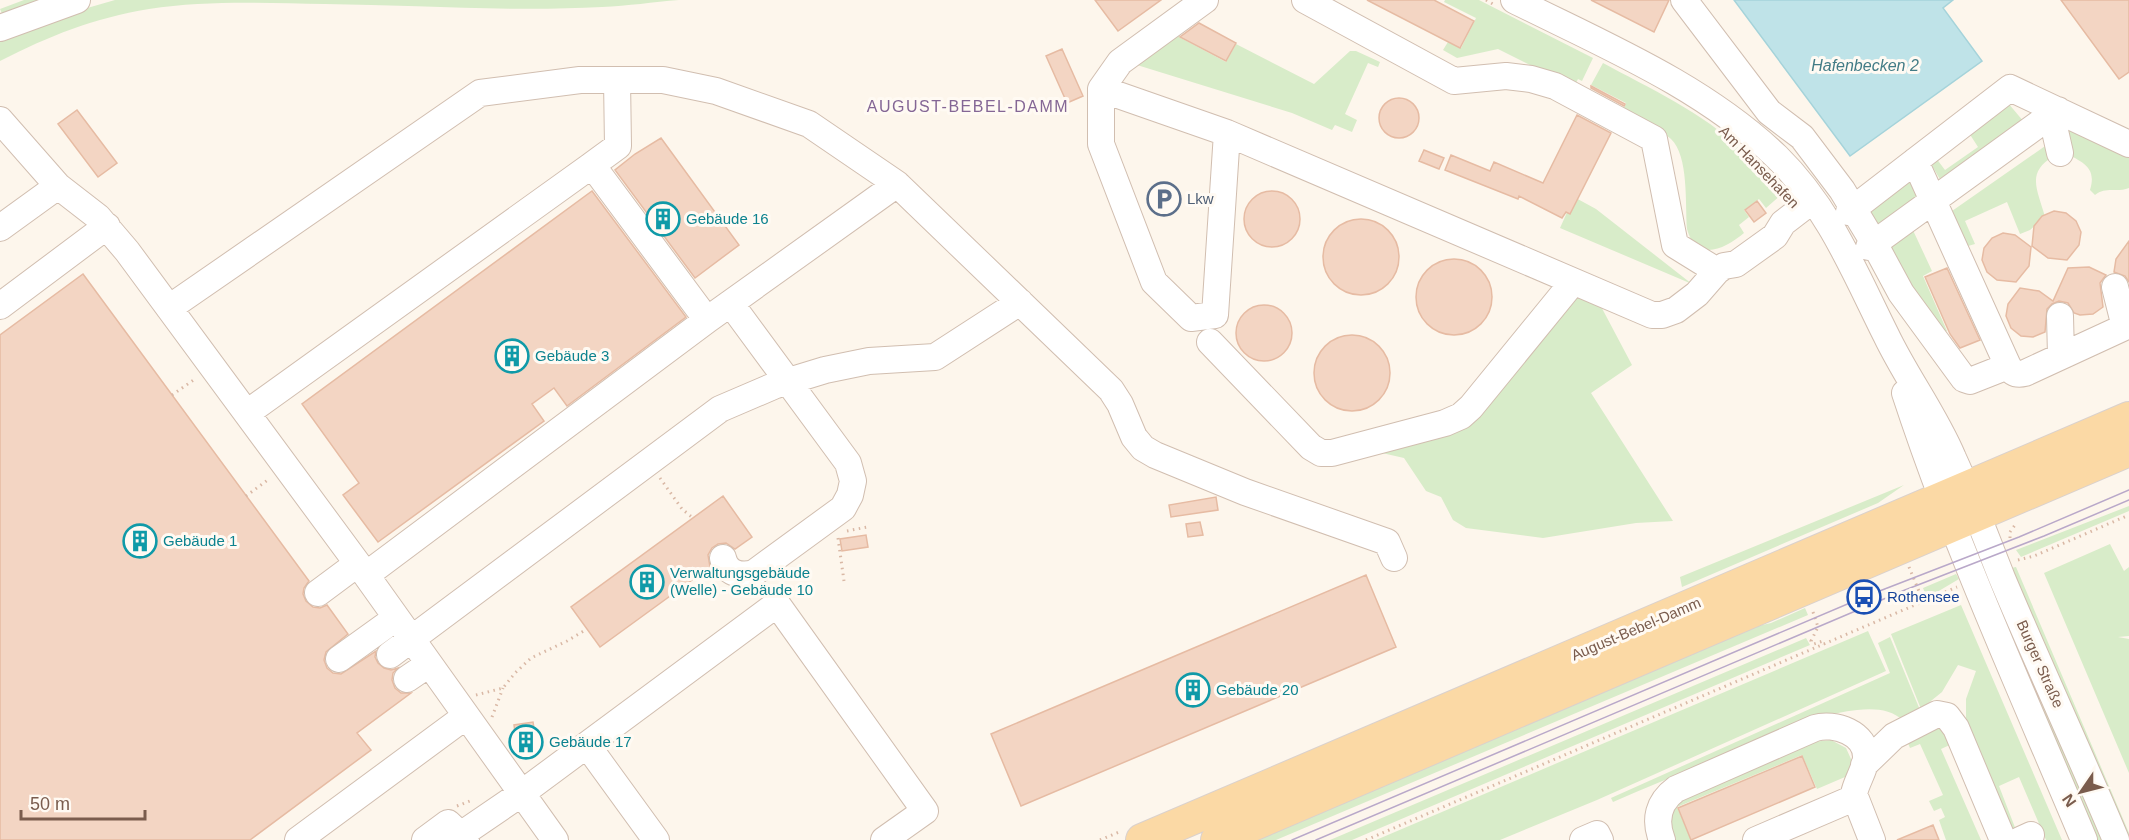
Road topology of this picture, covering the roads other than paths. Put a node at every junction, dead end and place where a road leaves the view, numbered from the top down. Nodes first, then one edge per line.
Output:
1 (77, 0) edge
2 (1205, 0) edge
3 (1305, 0) edge
4 (1684, 0) edge
5 (1505, 2) edge
6 (0, 28) edge
7 (616, 80) junction
8 (1101, 89) junction
9 (2051, 114) junction
10 (0, 120) edge
11 (1227, 133) junction
12 (2129, 144) edge
13 (2060, 153) dead end
14 (1915, 161) junction
15 (592, 165) junction
16 (897, 184) junction
17 (58, 186) junction
18 (1813, 200) junction
19 (1933, 200) junction
20 (1851, 211) junction
21 (107, 226) junction
22 (0, 228) edge
23 (1872, 245) junction
24 (1721, 268) junction
25 (1573, 282) junction
26 (2115, 287) dead end
27 (1020, 302) junction
28 (731, 304) junction
29 (0, 306) edge
30 (169, 308) junction
31 (2060, 316) dead end
32 (707, 321) junction
33 (2127, 326) edge
34 (1210, 342) dead end
35 (2061, 356) junction
36 (2008, 366) junction
37 (787, 381) junction
38 (247, 413) junction
39 (2129, 418) edge
40 (2129, 451) edge
41 (1959, 506) junction
42 (723, 558) dead end
43 (1394, 558) dead end
44 (362, 570) junction
45 (318, 593) dead end
46 (396, 618) junction
47 (411, 639) junction
48 (390, 655) dead end
49 (339, 659) dead end
50 (429, 664) junction
51 (407, 679) dead end
52 (462, 710) junction
53 (587, 745) junction
54 (1864, 765) junction
55 (522, 793) junction
56 (1854, 798) junction
57 (464, 837) edge
58 (298, 840) edge
59 (425, 840) edge
60 (555, 840) edge
61 (656, 840) edge
62 (884, 840) edge
63 (1142, 840) edge
64 (1217, 840) edge
65 (1583, 840) edge
66 (1600, 840) edge
67 (1662, 840) edge
68 (1756, 840) edge
69 (1872, 840) edge
70 (2003, 840) edge
71 (2084, 840) edge
72 (2116, 840) edge

1 - 6 street
2 - 8 street
3 - 24 street
4 - 20 street
5 - 18 street, Am Hansehafen
7 - 15 street
7 - 16 street
7 - 30 street
8 - 11 street
8 - 11 street
9 - 12 street
9 - 13 street
9 - 14 street
9 - 19 street
10 - 17 street
11 - 25 street
14 - 19 street
14 - 20 street
15 - 32 street
15 - 38 street
16 - 27 street
16 - 28 street
17 - 21 street
17 - 22 street
18 - 24 street
18 - 41 street, Am Hansehafen
19 - 23 street
19 - 36 street
20 - 23 street
21 - 29 street
21 - 30 street
23 - 36 street
24 - 25 street
25 - 34 street
26 - 33 street
27 - 37 street
27 - 43 street
28 - 32 street
28 - 37 street
30 - 38 street
31 - 35 street
32 - 44 street
33 - 35 street
35 - 36 street
37 - 42 street
37 - 47 street
38 - 44 street
39 - 41 main road, August-Bebel-Damm
40 - 41 main road, August-Bebel-Damm
41 - 63 main road, August-Bebel-Damm
41 - 64 main road, August-Bebel-Damm
41 - 71 street, Burger Straße
41 - 72 street, Burger Straße
44 - 45 street
44 - 46 street
46 - 47 street
46 - 49 street
47 - 48 street
47 - 50 street
50 - 51 street
50 - 52 street
52 - 55 street
52 - 58 street
53 - 55 street
53 - 61 street
53 - 62 street
54 - 56 street
54 - 67 street
54 - 70 street
55 - 57 street
55 - 60 street
56 - 68 street
56 - 69 street
57 - 59 street
65 - 66 street

